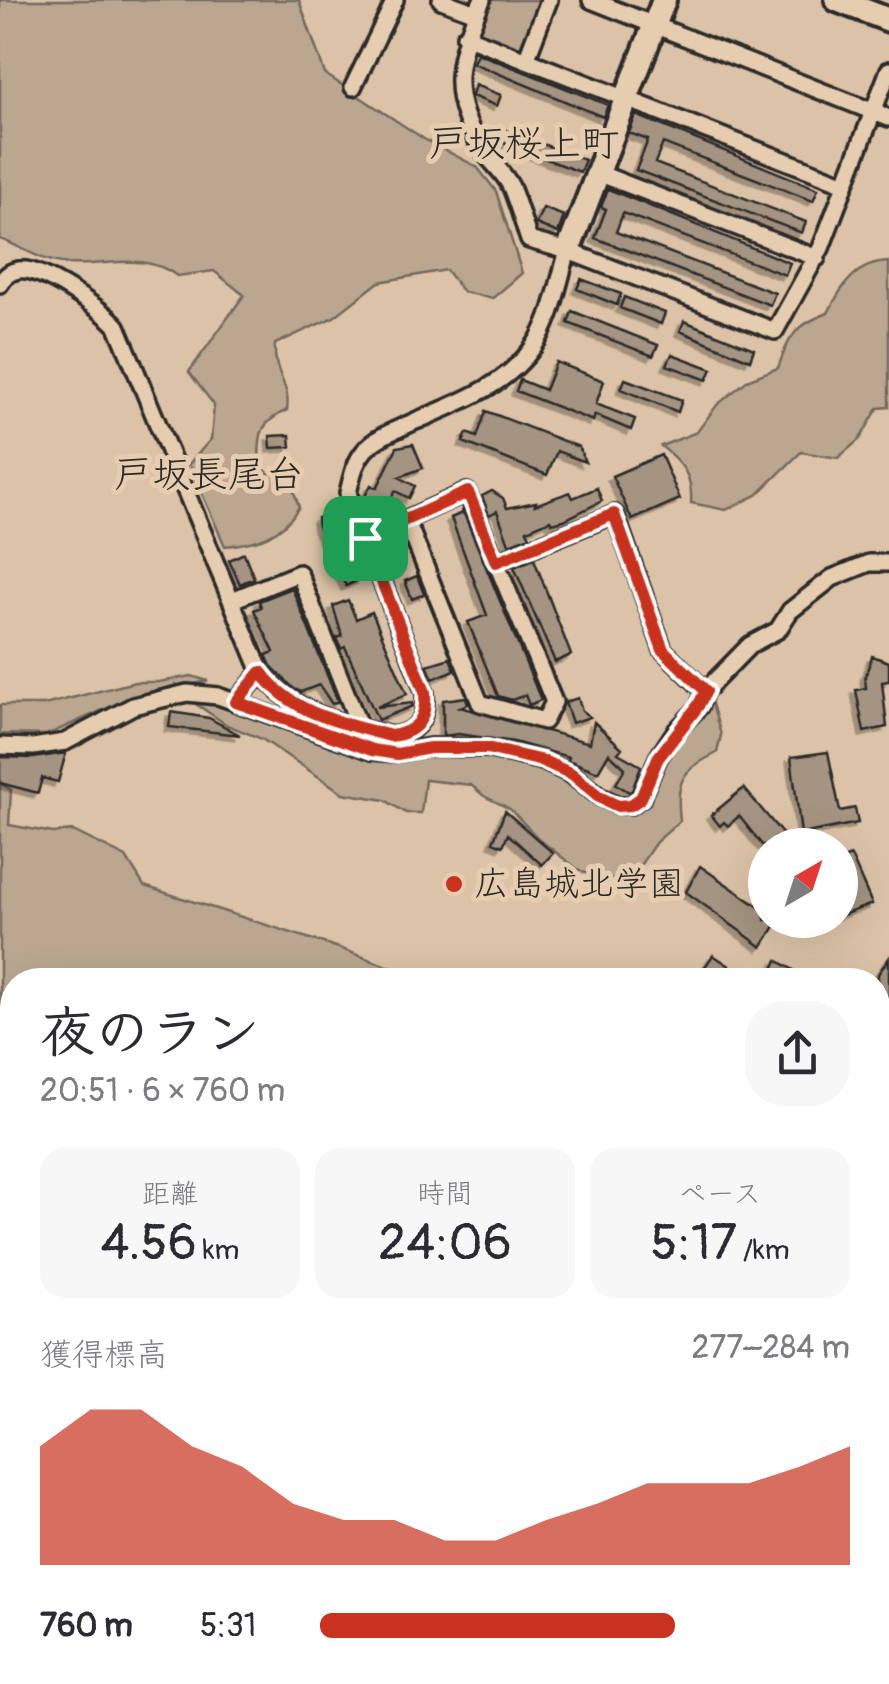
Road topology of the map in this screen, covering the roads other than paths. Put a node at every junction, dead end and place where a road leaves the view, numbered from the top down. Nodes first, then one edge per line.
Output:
1 (395, 0) edge
2 (440, 0) edge
3 (550, 0) edge
4 (591, 0) edge
5 (664, 0) edge
6 (837, 0) edge
7 (479, 7) edge
8 (889, 20) edge
9 (654, 24) junction
10 (465, 36) junction
11 (526, 60) junction
12 (889, 70) edge
13 (353, 87) dead end
14 (626, 100) junction
15 (881, 115) edge
16 (598, 173) junction
17 (845, 184) junction
18 (568, 251) junction
19 (816, 258) junction
20 (0, 284) edge
21 (406, 520) junction
22 (365, 538) junction
23 (496, 562) junction
24 (889, 563) edge
25 (232, 600) junction
26 (261, 672) junction
27 (706, 691) junction
28 (236, 702) junction
29 (360, 728) junction
30 (0, 746) edge

1 - 13 street
2 - 7 street
3 - 11 street
4 - 9 street
5 - 9 street
6 - 8 street
7 - 10 street
9 - 14 street
9 - 15 street
10 - 11 street
10 - 18 street
11 - 14 street
12 - 15 street
14 - 16 street
14 - 17 street
15 - 17 street
16 - 18 street
16 - 19 street
17 - 19 street
18 - 19 street
18 - 22 street
20 - 25 street
21 - 22 street
21 - 23 street
21 - 23 street
22 - 29 street
23 - 27 street
24 - 27 street
25 - 26 street
25 - 29 street
26 - 28 street
26 - 29 street
27 - 28 street
28 - 30 street

